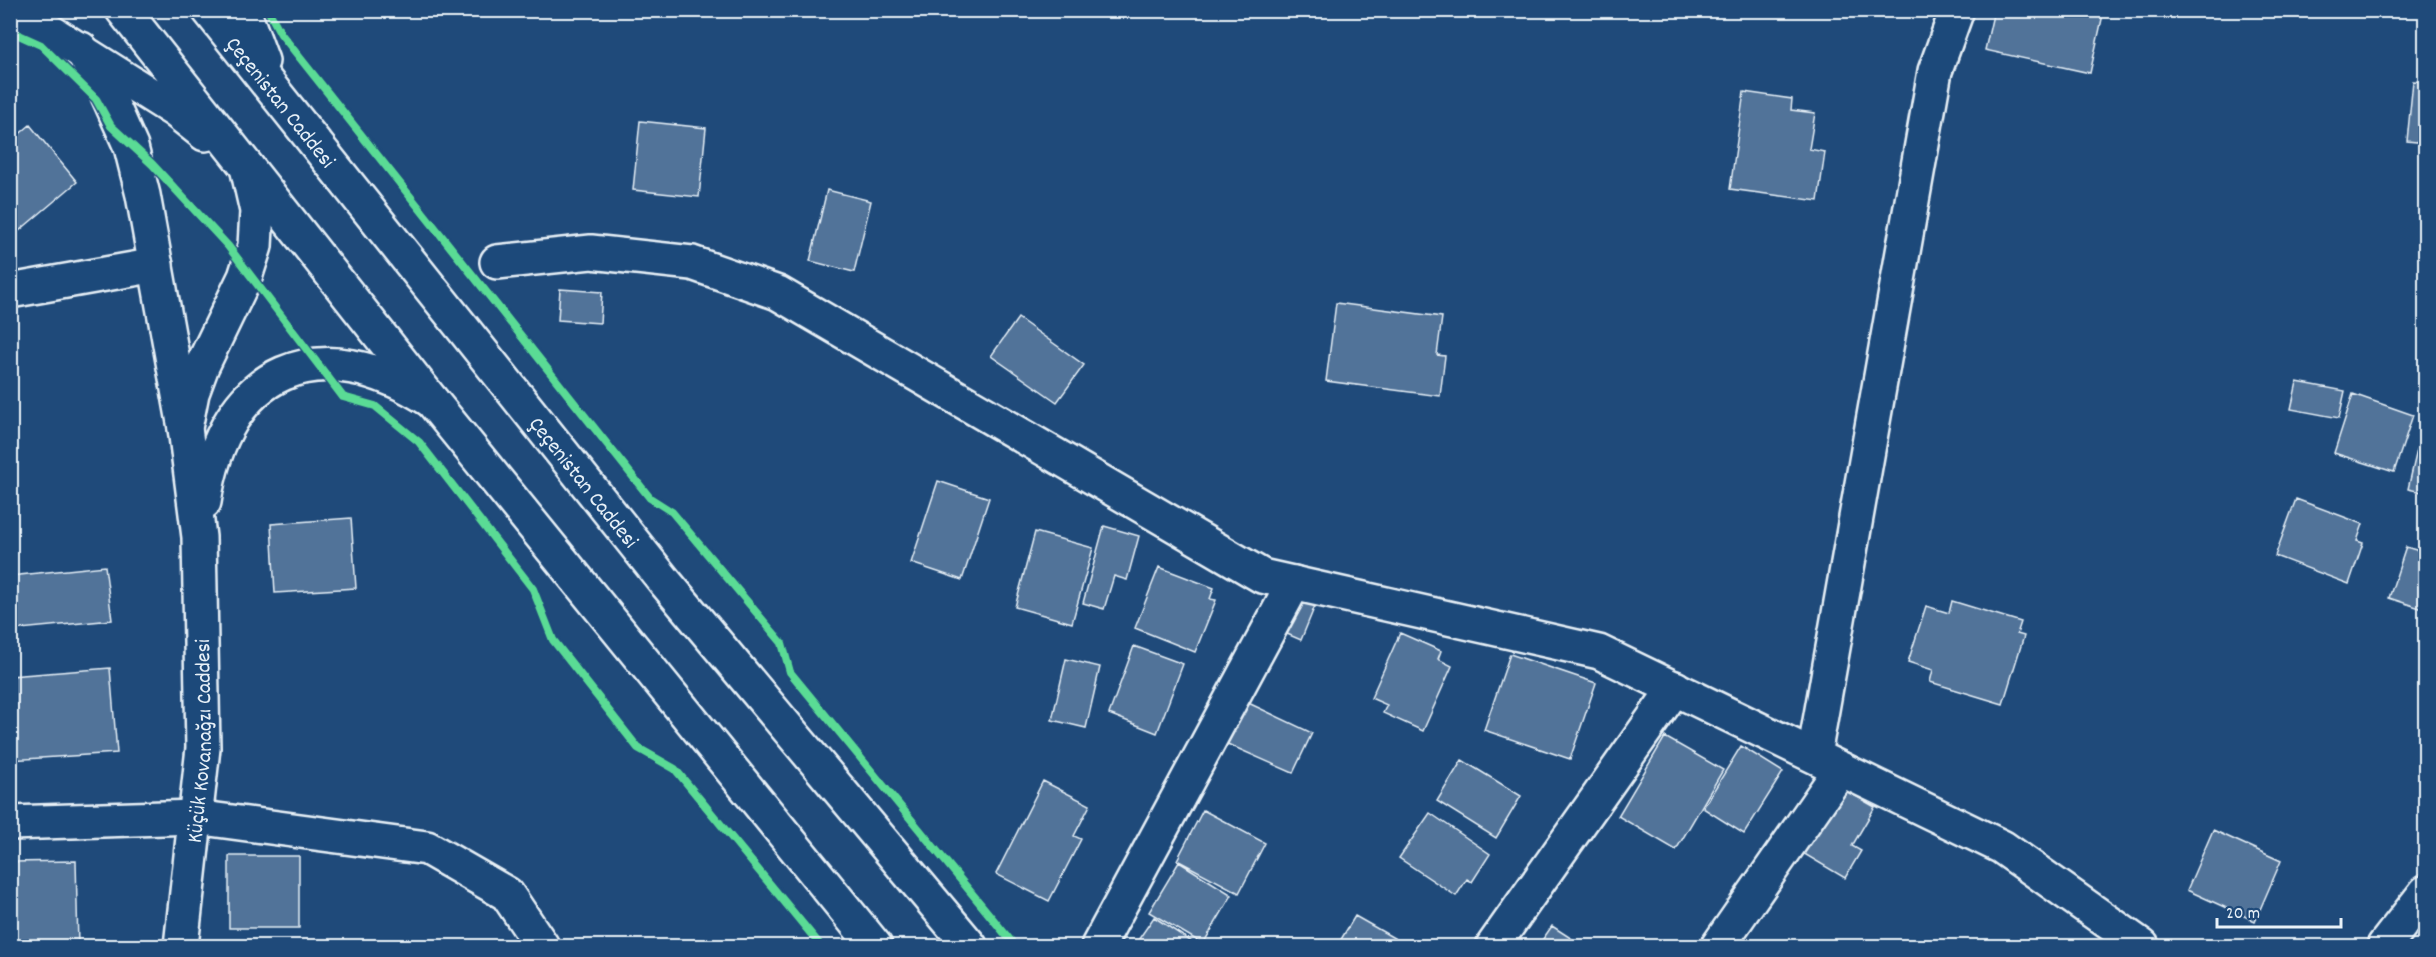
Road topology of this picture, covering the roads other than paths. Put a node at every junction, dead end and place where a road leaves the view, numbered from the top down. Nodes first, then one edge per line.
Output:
1 (16, 10) edge
2 (123, 10) edge
3 (209, 10) edge
4 (243, 10) edge
5 (1957, 10) edge
6 (81, 49) junction
7 (279, 101) junction
8 (247, 167) junction
9 (497, 262) dead end
10 (156, 265) junction
11 (10, 291) edge
12 (432, 401) junction
13 (185, 428) junction
14 (199, 537) junction
15 (1294, 583) junction
16 (1675, 688) junction
17 (1827, 762) junction
18 (195, 817) junction
19 (10, 823) edge
20 (2426, 892) edge
21 (181, 946) edge
22 (542, 946) edge
23 (875, 946) edge
24 (970, 946) edge
25 (1098, 946) edge
26 (1493, 946) edge
27 (1718, 946) edge
28 (2142, 946) edge
29 (2384, 946) edge

1 - 6 street
2 - 8 street
3 - 7 street, Çeçenistan Caddesi
4 - 7 street
5 - 17 street
6 - 8 street
6 - 10 street
7 - 24 street, Çeçenistan Caddesi
8 - 12 street
8 - 13 street, Küçük Kovanağzı Caddesi
9 - 15 street
10 - 11 street
10 - 13 street
12 - 14 street, Küçük Kovanağzı Caddesi
12 - 23 street
13 - 14 street, Küçük Kovanağzı Caddesi
14 - 18 street, Küçük Kovanağzı Caddesi
15 - 16 street
15 - 25 street
16 - 17 street
16 - 26 street
17 - 27 street
17 - 28 street
18 - 19 street
18 - 21 street, Küçük Kovanağzı Caddesi
18 - 22 street
20 - 29 street

